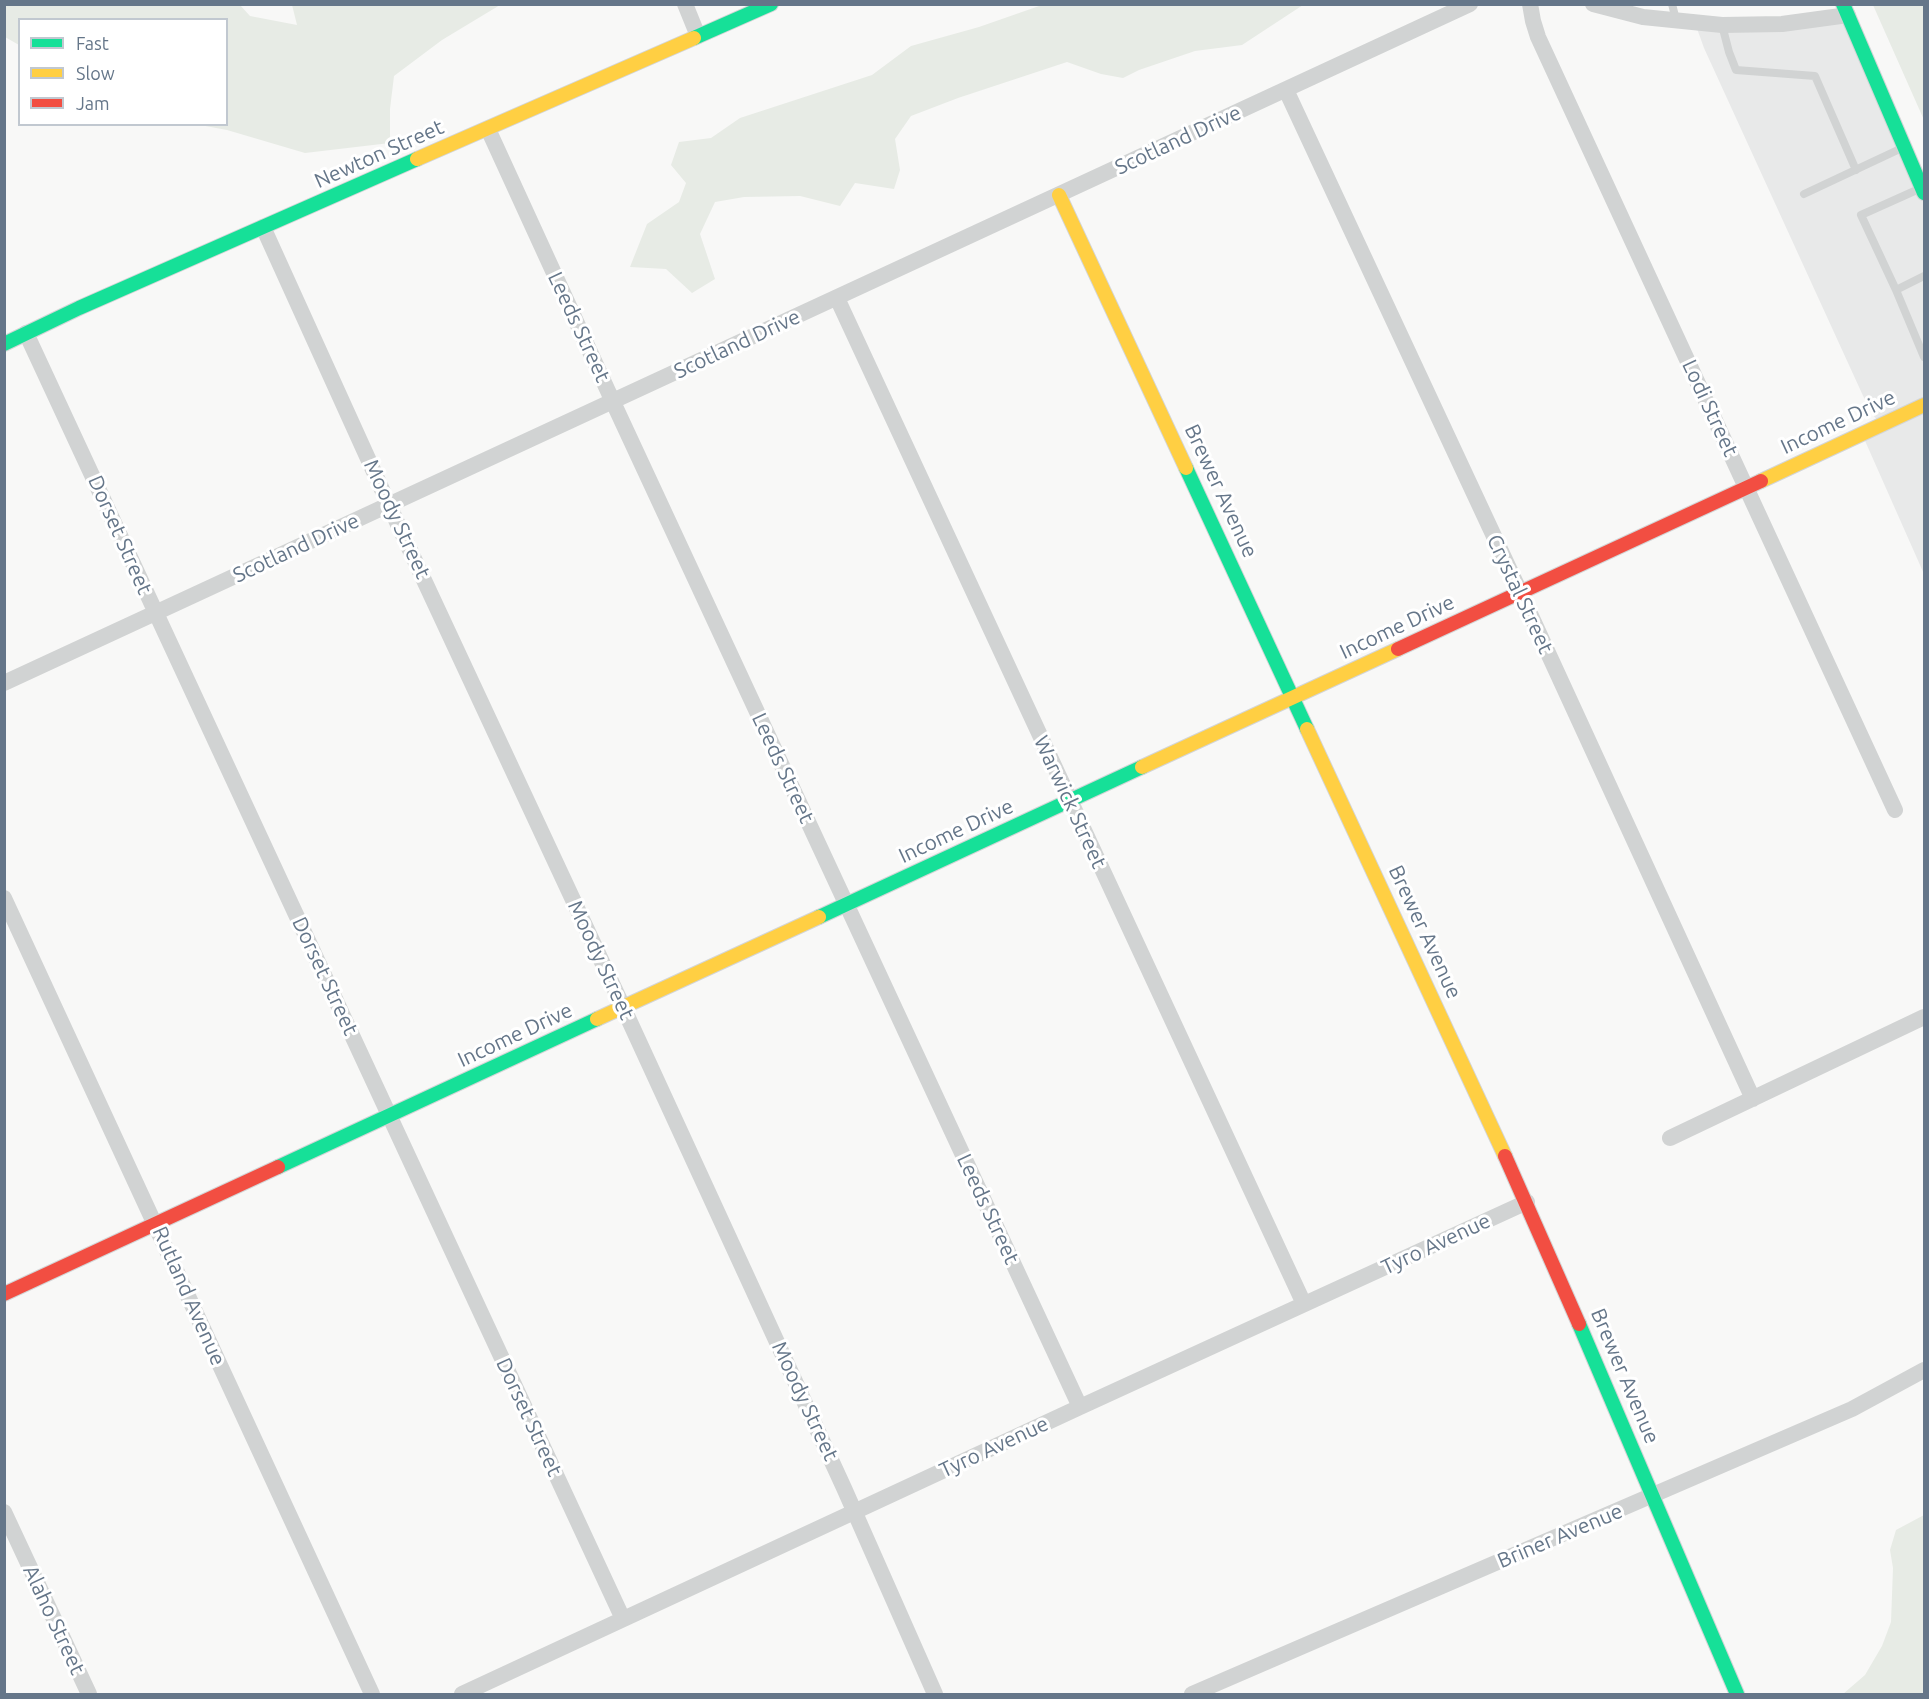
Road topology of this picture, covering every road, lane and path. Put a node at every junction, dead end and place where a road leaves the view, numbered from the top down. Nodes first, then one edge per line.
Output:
1 (685, 4) edge
2 (771, 4) edge
3 (1470, 4) edge
4 (1530, 4) edge
5 (1593, 4) edge
6 (1846, 10) edge
7 (1674, 13) edge
8 (1722, 25) junction
9 (699, 36) junction
10 (1286, 90) junction
11 (488, 129) junction
12 (1905, 147) junction
13 (1856, 170) junction
14 (1923, 190) edge
15 (1059, 195) junction
16 (1804, 195) dead end
17 (263, 227) junction
18 (1924, 276) edge
19 (1896, 290) junction
20 (837, 298) junction
21 (26, 333) junction
22 (4, 344) edge
23 (1924, 357) edge
24 (613, 402) junction
25 (1924, 405) edge
26 (1746, 488) junction
27 (389, 505) junction
28 (1520, 592) junction
29 (155, 613) junction
30 (4, 683) edge
31 (1294, 698) junction
32 (1070, 801) junction
33 (1895, 810) dead end
34 (4, 898) edge
35 (847, 904) junction
36 (623, 1007) junction
37 (1924, 1017) edge
38 (1753, 1099) junction
39 (390, 1116) junction
40 (1670, 1138) dead end
41 (1527, 1202) junction
42 (156, 1223) junction
43 (4, 1294) edge
44 (1304, 1304) junction
45 (1924, 1370) edge
46 (1080, 1407) junction
47 (1653, 1495) junction
48 (4, 1512) edge
49 (856, 1512) junction
50 (623, 1619) junction
51 (89, 1695) edge
52 (372, 1695) edge
53 (462, 1695) edge
54 (934, 1695) edge
55 (1192, 1695) edge
56 (1737, 1695) edge

1 - 9 street
2 - 9 street, Newton Street
3 - 10 street, Scotland Drive
4 - 26 street, Lodi Street
5 - 7 street
6 - 8 street
6 - 12 street
7 - 8 street
8 - 13 lane
9 - 11 street, Newton Street
10 - 15 street, Scotland Drive
10 - 28 street, Crystal Street
11 - 17 street, Newton Street
11 - 24 street, Leeds Street
12 - 13 lane
12 - 14 street
13 - 16 lane
14 - 19 lane
15 - 20 street, Scotland Drive
15 - 31 street, Brewer Avenue
17 - 21 street, Newton Street
17 - 27 street, Moody Street
18 - 19 lane
19 - 23 lane
20 - 24 street, Scotland Drive
20 - 32 street, Warwick Street
21 - 22 street, Newton Street
21 - 29 street, Dorset Street
24 - 27 street, Scotland Drive
24 - 35 street, Leeds Street
25 - 26 street, Income Drive
26 - 28 street, Income Drive
26 - 33 street, Lodi Street
27 - 29 street, Scotland Drive
27 - 36 street, Moody Street
28 - 31 street, Income Drive
28 - 38 street, Crystal Street
29 - 30 street, Scotland Drive
29 - 39 street, Dorset Street
31 - 32 street, Income Drive
31 - 41 street, Brewer Avenue
32 - 35 street, Income Drive
32 - 44 street, Warwick Street
34 - 42 street, Rutland Avenue
35 - 36 street, Income Drive
35 - 46 street, Leeds Street
36 - 39 street, Income Drive
36 - 49 street, Moody Street
37 - 38 street
38 - 40 street
39 - 42 street, Income Drive
39 - 50 street, Dorset Street
41 - 44 street, Tyro Avenue
41 - 47 street, Brewer Avenue
42 - 43 street, Income Drive
42 - 52 street, Rutland Avenue
44 - 46 street, Tyro Avenue
45 - 47 street, Briner Avenue
46 - 49 street, Tyro Avenue
47 - 55 street, Briner Avenue
47 - 56 street, Brewer Avenue
48 - 51 street, Alaho Street
49 - 50 street, Tyro Avenue
49 - 54 street, Moody Street
50 - 53 street, Tyro Avenue

